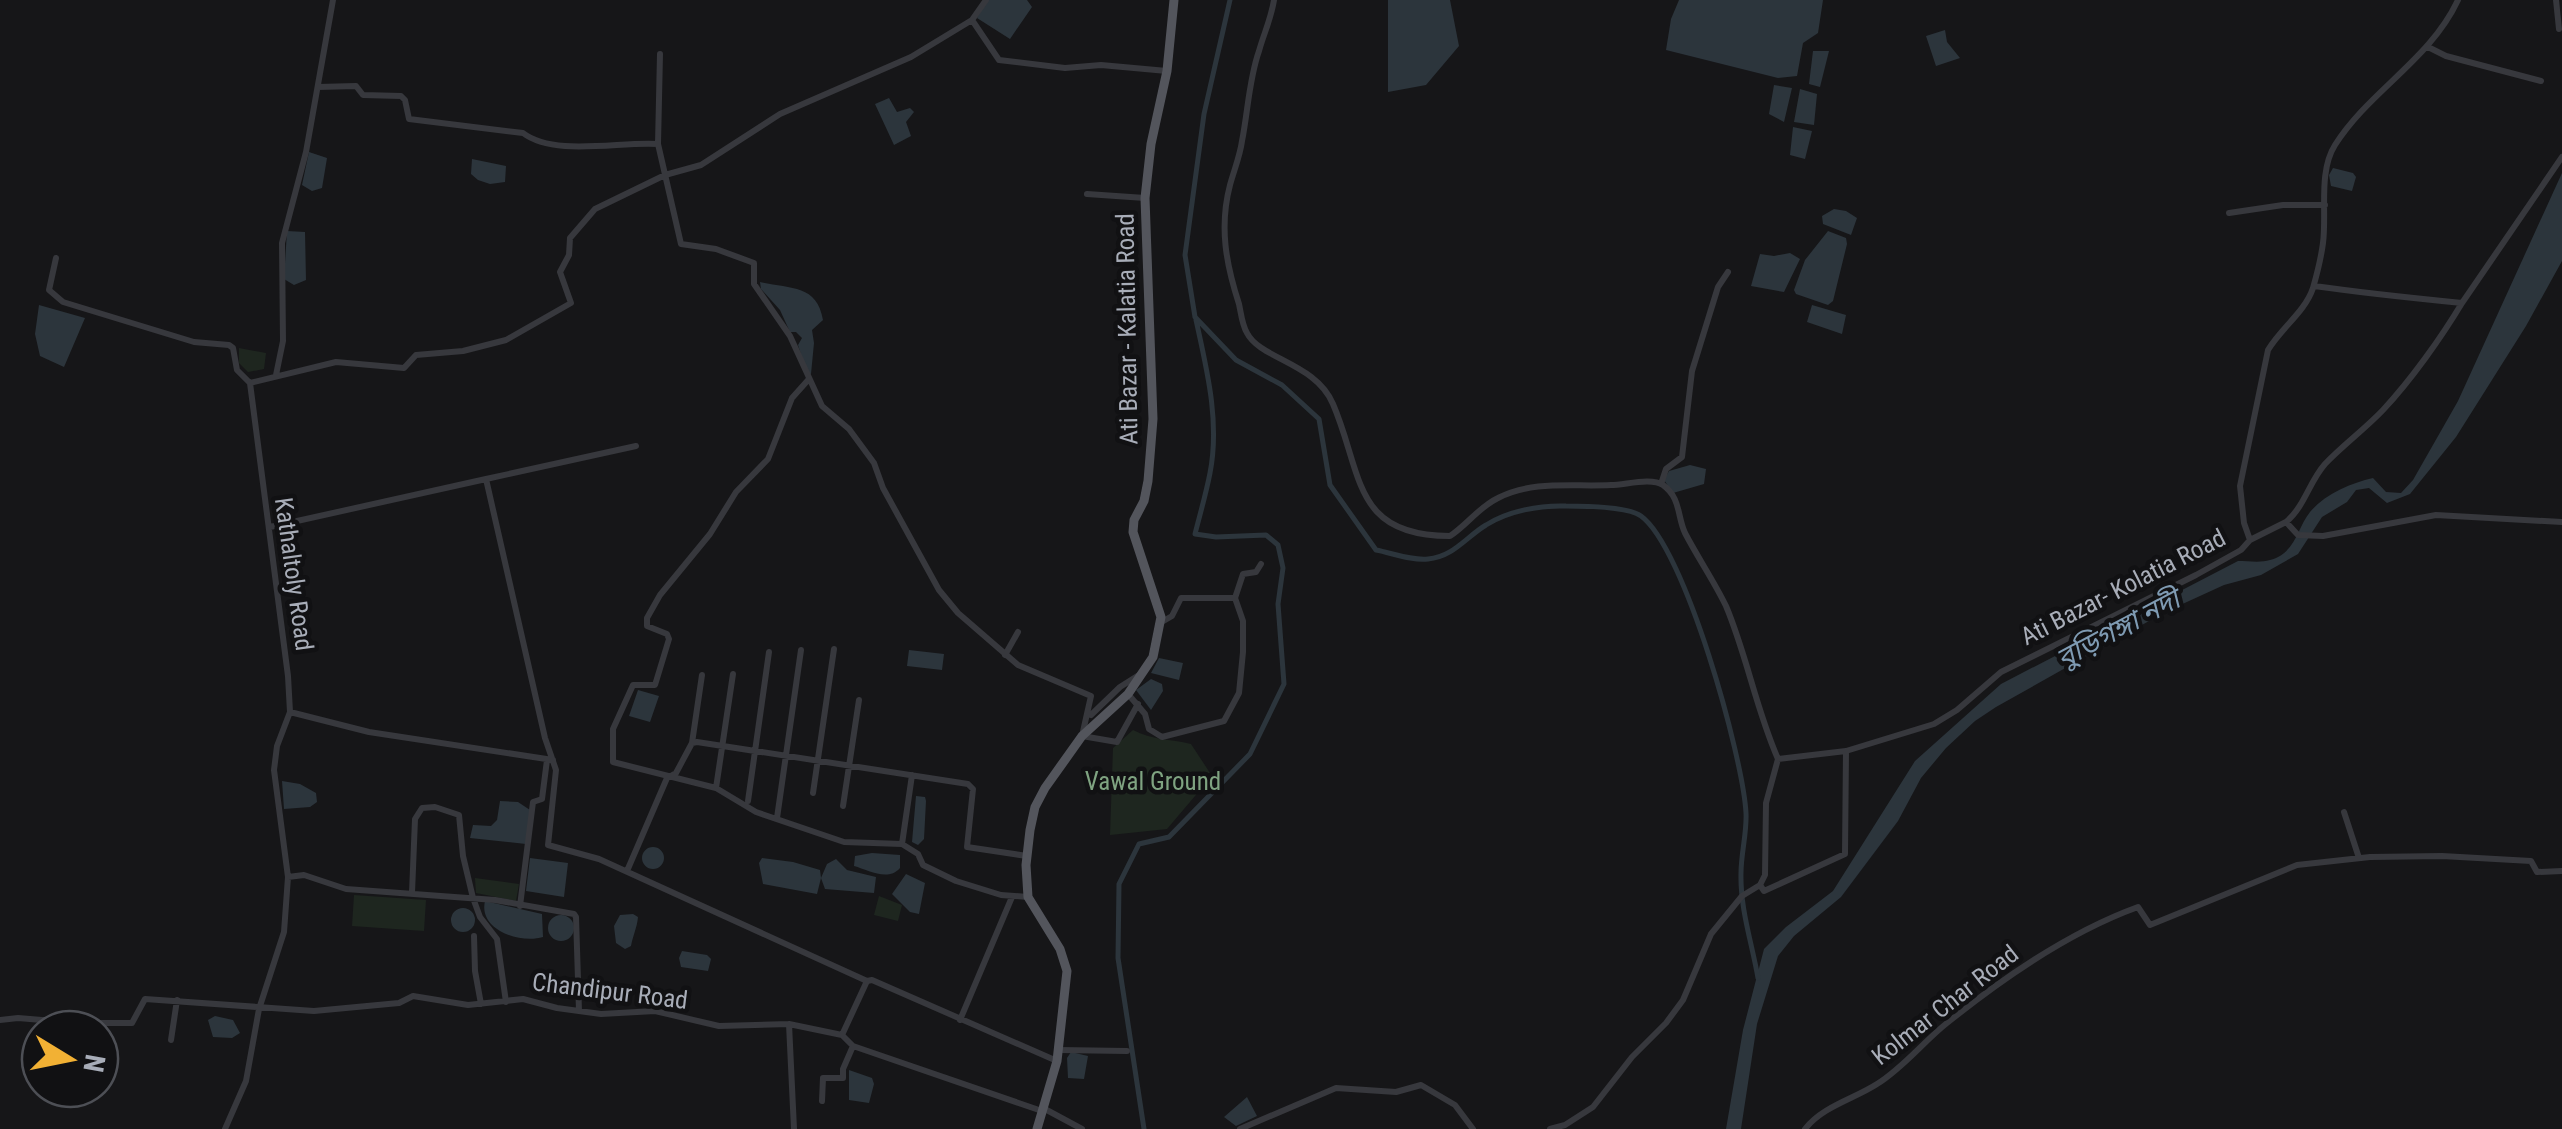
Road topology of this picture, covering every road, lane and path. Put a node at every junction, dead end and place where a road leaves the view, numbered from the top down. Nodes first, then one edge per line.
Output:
1 (333, 0) edge
2 (986, 0) edge
3 (1174, 0) edge
4 (1274, 0) edge
5 (2458, 0) edge
6 (2556, 0) edge
7 (972, 20) junction
8 (2559, 29) dead end
9 (2428, 47) junction
10 (660, 54) dead end
11 (1166, 72) junction
12 (2541, 82) dead end
13 (318, 87) junction
14 (658, 144) junction
15 (2562, 157) edge
16 (664, 175) junction
17 (1088, 194) dead end
18 (1145, 198) junction
19 (2325, 205) junction
20 (2229, 213) dead end
21 (56, 258) dead end
22 (1728, 272) dead end
23 (2314, 286) junction
24 (2462, 303) junction
25 (276, 375) junction
26 (809, 380) junction
27 (250, 383) junction
28 (636, 446) dead end
29 (486, 479) junction
30 (1661, 484) junction
31 (2286, 522) junction
32 (2562, 522) edge
33 (270, 527) junction
34 (2250, 540) junction
35 (1262, 564) dead end
36 (1236, 598) junction
37 (1160, 623) junction
38 (1018, 632) dead end
39 (802, 650) dead end
40 (834, 650) dead end
41 (770, 652) dead end
42 (1004, 655) junction
43 (733, 674) dead end
44 (702, 675) dead end
45 (1122, 693) junction
46 (859, 700) dead end
47 (1138, 704) junction
48 (1101, 710) junction
49 (290, 712) junction
50 (1087, 720) junction
51 (1082, 736) junction
52 (692, 743) junction
53 (723, 746) junction
54 (754, 750) junction
55 (1846, 750) junction
56 (786, 755) junction
57 (1778, 758) junction
58 (550, 760) junction
59 (817, 760) junction
60 (849, 765) junction
61 (912, 775) junction
62 (670, 776) junction
63 (716, 788) junction
64 (813, 793) dead end
65 (748, 800) dead end
66 (843, 806) dead end
67 (2344, 812) dead end
68 (777, 818) junction
69 (902, 844) junction
70 (1027, 856) junction
71 (2359, 858) junction
72 (2562, 871) edge
73 (626, 872) junction
74 (288, 877) junction
75 (1757, 887) junction
76 (412, 893) junction
77 (1012, 896) junction
78 (1028, 897) junction
79 (473, 898) junction
80 (520, 906) junction
81 (474, 936) dead end
82 (866, 981) junction
83 (177, 1000) junction
84 (506, 1002) junction
85 (482, 1004) junction
86 (258, 1009) junction
87 (579, 1012) junction
88 (0, 1020) edge
89 (960, 1020) junction
90 (788, 1024) junction
91 (842, 1035) junction
92 (171, 1040) dead end
93 (852, 1046) junction
94 (1127, 1051) dead end
95 (1058, 1055) junction
96 (822, 1101) dead end
97 (1042, 1109) junction
98 (225, 1129) edge
99 (794, 1129) edge
100 (1036, 1129) edge
101 (1082, 1129) edge
102 (1240, 1129) edge
103 (1473, 1129) edge
104 (1550, 1129) edge
105 (1806, 1129) edge

1 - 13 street
2 - 7 street
3 - 11 main road, Ati Bazar - Kalatia Road
4 - 30 street
5 - 9 street
6 - 8 street
7 - 11 street
7 - 16 street
9 - 12 street
9 - 19 street
10 - 14 street
11 - 18 main road, Ati Bazar - Kalatia Road
13 - 14 street
13 - 25 street
14 - 16 street
15 - 24 street
16 - 25 street
16 - 26 street
17 - 18 street
18 - 37 main road, Ati Bazar - Kalatia Road
19 - 20 street
19 - 23 street
21 - 27 street
22 - 30 street
23 - 24 street
23 - 34 street
24 - 31 street
25 - 27 street
26 - 42 street
26 - 62 street
27 - 33 street, Kathaltoly Road
28 - 29 street
29 - 33 street
29 - 58 street
30 - 57 street
31 - 32 street
31 - 34 street, Ati Bazar- Kolatia Road
33 - 49 street, Kathaltoly Road
34 - 55 street, Ati Bazar- Kolatia Road
35 - 36 street
36 - 37 street
36 - 47 street
37 - 45 main road
38 - 42 street
39 - 56 street
40 - 59 street
41 - 54 street
42 - 50 street
43 - 53 street
44 - 52 street
45 - 47 street
45 - 48 main road
46 - 60 street
47 - 51 street
48 - 50 street
48 - 51 main road
49 - 58 street
49 - 74 street, Kathaltoly Road
50 - 51 street
51 - 70 main road
52 - 53 street
52 - 62 street
53 - 54 street
53 - 63 street
54 - 56 street
54 - 65 street
55 - 57 street, Ati Bazar- Kolatia Road
55 - 75 street
56 - 59 street
56 - 68 street
57 - 75 street
58 - 73 street
58 - 80 street
59 - 60 street
59 - 64 street
60 - 61 street
60 - 66 street
61 - 69 street
61 - 70 street
62 - 63 street
62 - 73 street
63 - 68 street
67 - 71 street
68 - 69 street
69 - 77 street
70 - 78 main road
71 - 72 street, Kolmar Char Road
71 - 105 street, Kolmar Char Road
73 - 82 street
74 - 76 street
74 - 86 street, Kathaltoly Road
75 - 104 street
76 - 79 street
76 - 79 street
77 - 78 street
77 - 89 street
78 - 95 main road
79 - 80 street
79 - 84 street
80 - 87 street
81 - 85 street
82 - 89 street
82 - 91 street
83 - 86 street, Chandipur Road
83 - 88 street
83 - 92 street
84 - 85 street, Chandipur Road
84 - 87 street, Chandipur Road
85 - 86 street, Chandipur Road
86 - 98 street, Kathaltoly Road
87 - 90 street, Chandipur Road
89 - 95 street
90 - 91 street, Chandipur Road
90 - 99 street
91 - 93 street
93 - 96 street
93 - 97 street
94 - 95 street
95 - 97 main road
97 - 100 main road
97 - 101 street
102 - 103 street

